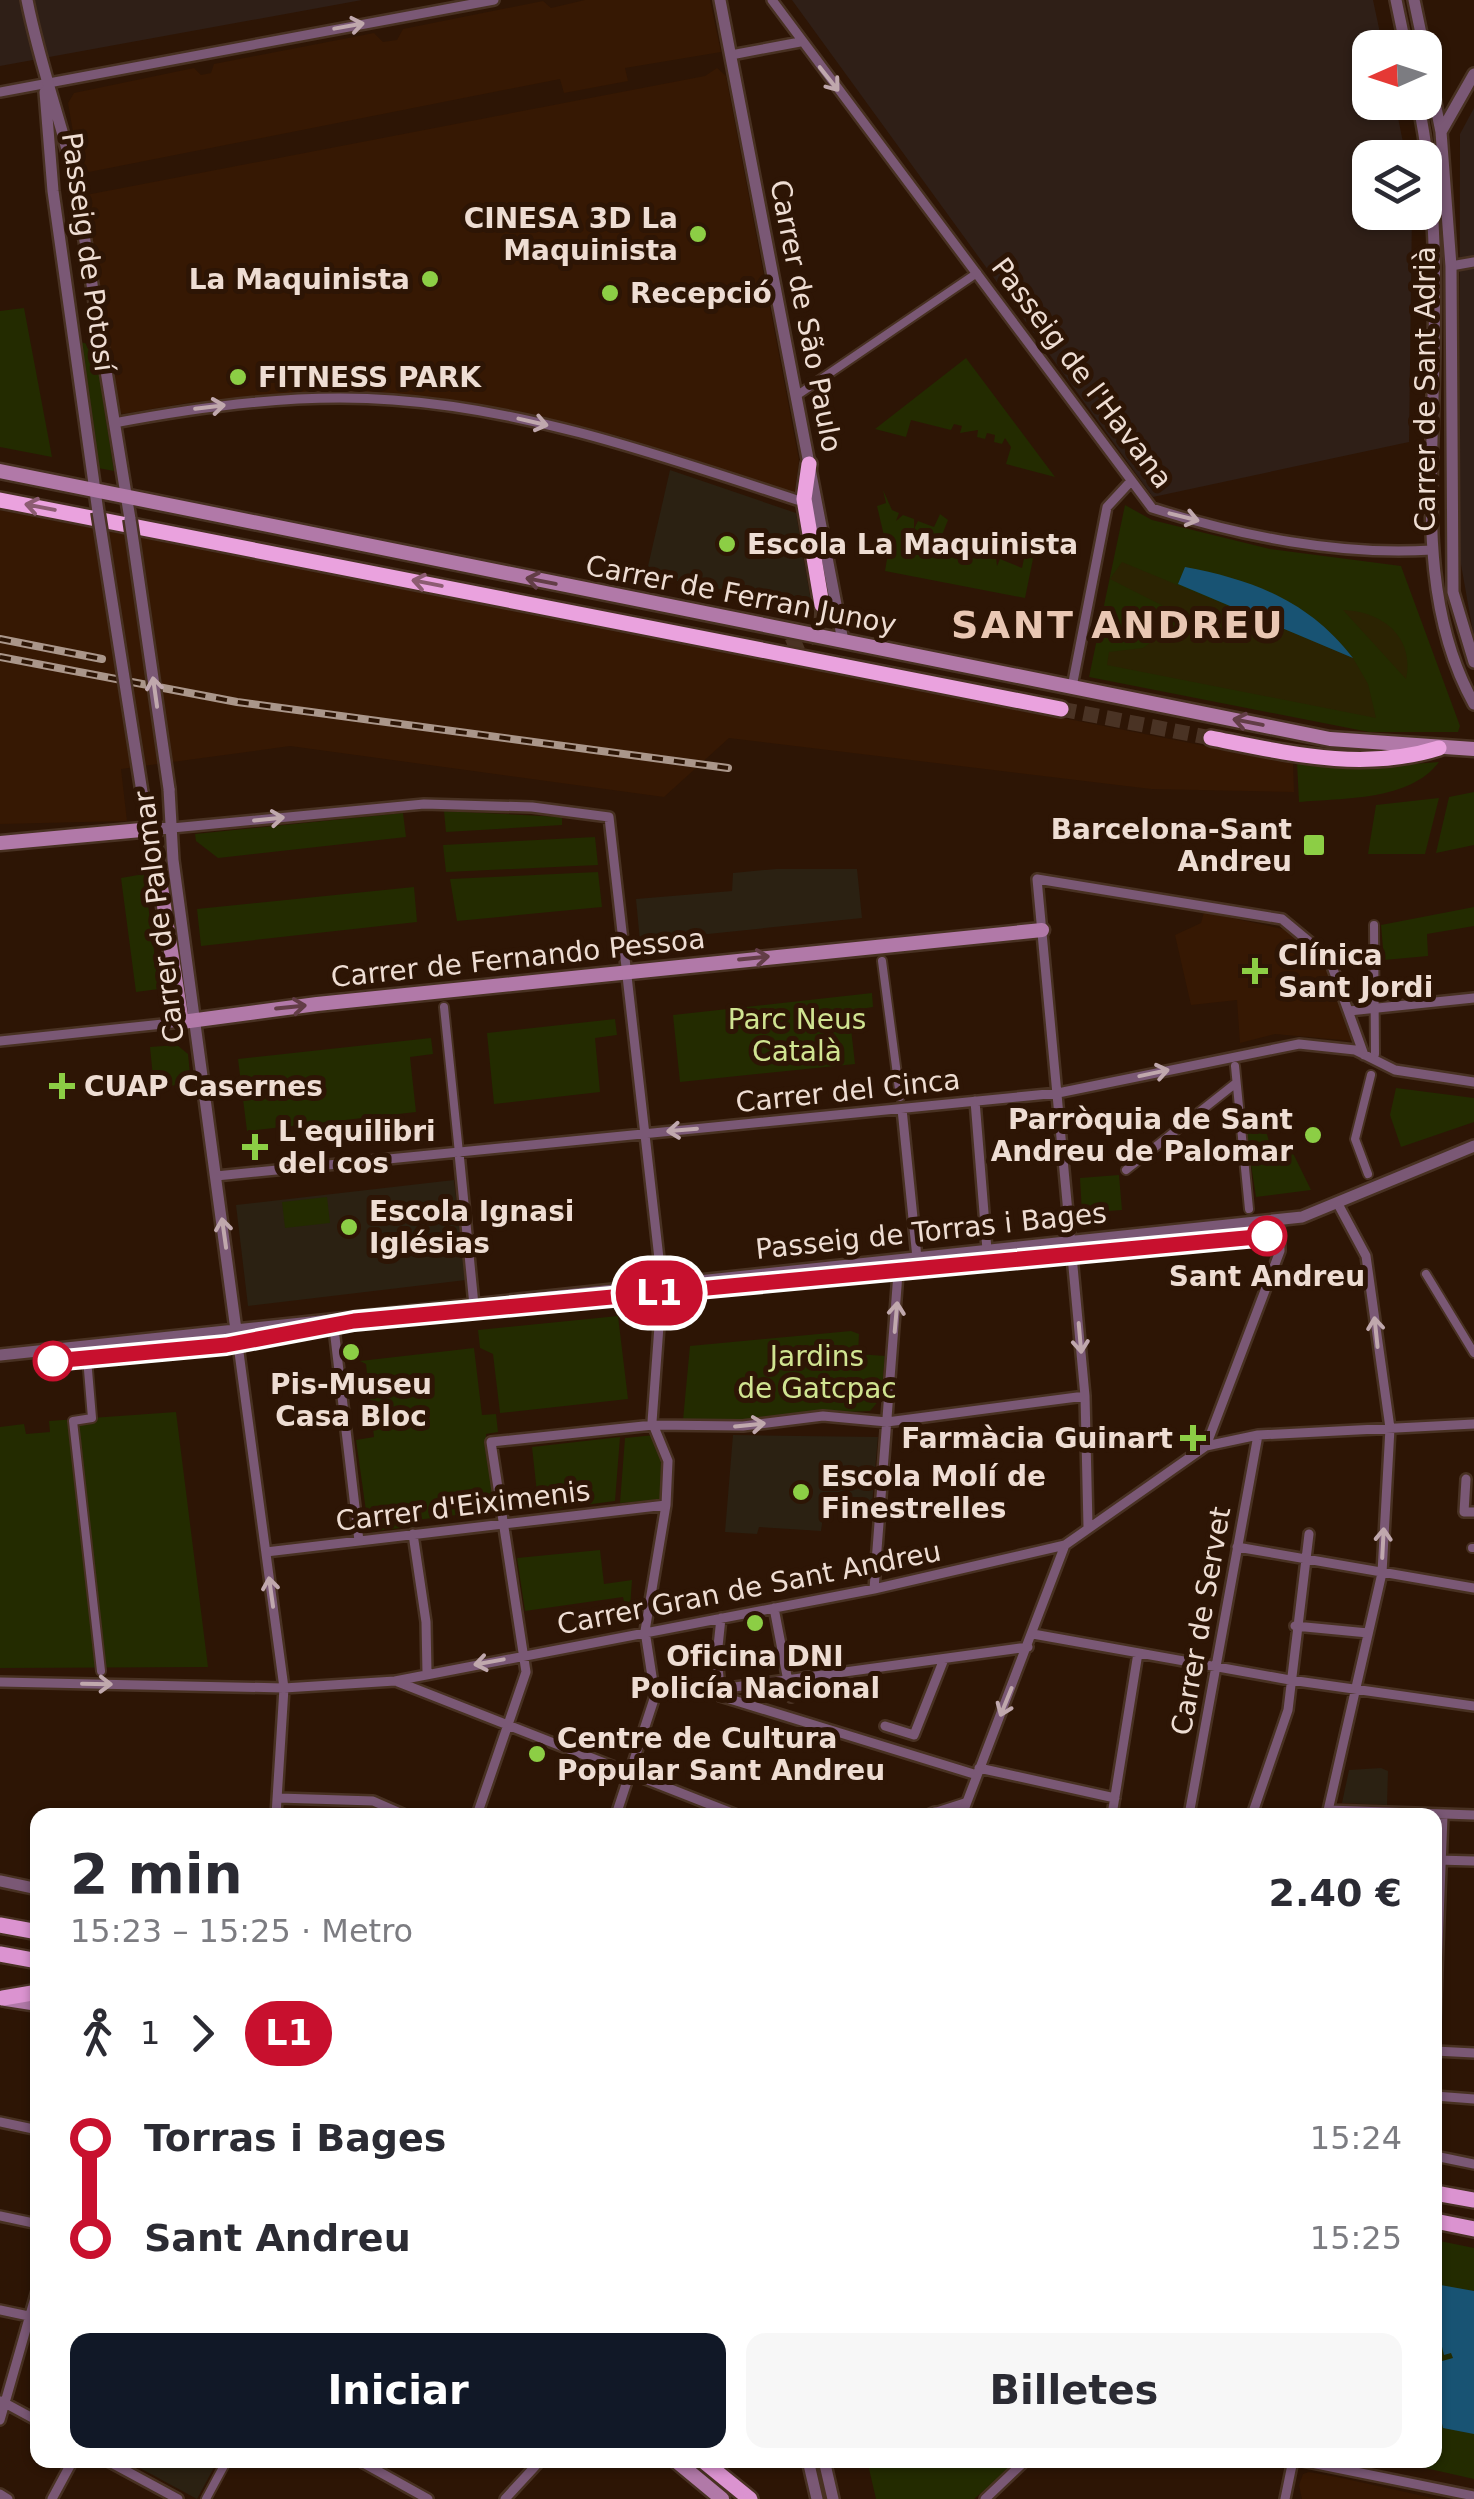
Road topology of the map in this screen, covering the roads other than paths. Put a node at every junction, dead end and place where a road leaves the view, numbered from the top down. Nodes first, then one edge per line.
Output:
1 (27, 0) edge
2 (494, 0) edge
3 (720, 0) edge
4 (772, 0) edge
5 (1396, 0) edge
6 (1414, 0) edge
7 (1402, 30) edge
8 (1420, 30) edge
9 (800, 42) junction
10 (731, 55) junction
11 (1474, 74) edge
12 (45, 83) junction
13 (0, 92) edge
14 (1422, 120) edge
15 (1439, 120) edge
16 (1442, 132) junction
17 (1474, 262) edge
18 (1451, 266) junction
19 (977, 273) junction
20 (796, 396) junction
21 (114, 423) junction
22 (809, 464) joint
23 (0, 472) edge
24 (1131, 481) junction
25 (96, 491) junction
26 (126, 498) junction
27 (809, 498) junction
28 (0, 500) edge
29 (1432, 550) junction
30 (1451, 550) junction
31 (822, 606) tunnel mouth
32 (843, 641) junction
33 (788, 647) tunnel mouth
34 (769, 650) junction
35 (1474, 662) edge
36 (1072, 687) junction
37 (1474, 704) edge
38 (1060, 709) tunnel mouth
39 (1211, 738) tunnel mouth
40 (1474, 739) edge
41 (1440, 748) junction
42 (1466, 748) edge
43 (172, 828) junction
44 (152, 830) junction
45 (0, 843) edge
46 (1374, 925) dead end
47 (1042, 930) junction
48 (882, 961) dead end
49 (627, 972) junction
50 (1474, 998) edge
51 (1375, 1006) junction
52 (444, 1007) dead end
53 (1349, 1011) junction
54 (188, 1022) junction
55 (0, 1041) edge
56 (1369, 1055) junction
57 (1234, 1066) dead end
58 (1371, 1075) dead end
59 (1237, 1082) junction
60 (1474, 1082) edge
61 (1058, 1092) junction
62 (900, 1097) dead end
63 (975, 1102) junction
64 (902, 1109) junction
65 (644, 1133) junction
66 (1474, 1146) edge
67 (459, 1154) junction
68 (1126, 1170) dead end
69 (1368, 1174) dead end
70 (216, 1176) junction
71 (1338, 1204) junction
72 (1249, 1208) dead end
73 (1279, 1220) junction
74 (1072, 1241) junction
75 (988, 1250) junction
76 (917, 1258) junction
77 (899, 1260) junction
78 (1426, 1274) dead end
79 (662, 1285) junction
80 (474, 1304) junction
81 (333, 1320) junction
82 (236, 1330) junction
83 (1474, 1353) edge
84 (0, 1356) edge
85 (88, 1370) dead end
86 (1085, 1396) junction
87 (887, 1422) junction
88 (1474, 1424) edge
89 (653, 1425) junction
90 (1390, 1428) junction
91 (1258, 1434) junction
92 (1206, 1446) junction
93 (1466, 1479) dead end
94 (666, 1505) junction
95 (1474, 1512) edge
96 (502, 1525) junction
97 (1088, 1526) junction
98 (413, 1534) junction
99 (1309, 1534) dead end
100 (359, 1541) junction
101 (1064, 1545) junction
102 (1237, 1547) junction
103 (266, 1552) junction
104 (1305, 1562) junction
105 (1382, 1573) junction
106 (1474, 1588) edge
107 (874, 1589) junction
108 (774, 1608) junction
109 (721, 1618) junction
110 (1295, 1626) junction
111 (645, 1631) junction
112 (1368, 1633) junction
113 (1033, 1634) junction
114 (1028, 1647) junction
115 (1138, 1653) junction
116 (523, 1656) junction
117 (944, 1659) junction
118 (1216, 1665) junction
119 (101, 1671) dead end
120 (428, 1673) junction
121 (788, 1679) junction
122 (1290, 1680) junction
123 (395, 1681) junction
124 (0, 1682) edge
125 (284, 1688) junction
126 (720, 1689) junction
127 (1356, 1690) junction
128 (791, 1697) dead end
129 (1474, 1706) edge
130 (508, 1726) junction
131 (884, 1726) dead end
132 (632, 1770) junction
133 (978, 1771) junction
134 (279, 1798) junction
135 (1114, 1798) junction
136 (966, 1802) junction
137 (277, 1808) edge
138 (388, 1808) edge
139 (479, 1808) edge
140 (618, 1808) edge
141 (721, 1808) edge
142 (947, 1808) edge
143 (964, 1808) edge
144 (1113, 1808) edge
145 (1189, 1808) edge
146 (1254, 1808) edge
147 (1328, 1808) edge
148 (1443, 1814) joint
149 (1474, 1815) edge
150 (1442, 1823) edge
151 (1442, 1860) edge
152 (1474, 1861) edge
153 (0, 1881) edge
154 (30, 1887) edge
155 (0, 1924) edge
156 (30, 1930) edge
157 (0, 1954) edge
158 (30, 1960) edge
159 (30, 1993) edge
160 (2, 1998) edge
161 (30, 2003) edge
162 (1442, 2051) edge
163 (1474, 2053) edge
164 (1442, 2096) edge
165 (1474, 2098) edge
166 (0, 2122) edge
167 (30, 2128) edge
168 (1442, 2157) edge
169 (1474, 2164) edge
170 (1442, 2194) edge
171 (1474, 2200) edge
172 (0, 2216) edge
173 (30, 2222) edge
174 (1442, 2222) edge
175 (1474, 2229) edge
176 (0, 2310) edge
177 (30, 2316) edge
178 (30, 2326) edge
179 (3, 2402) edge
180 (30, 2417) edge
181 (0, 2420) edge
182 (69, 2468) edge
183 (121, 2468) edge
184 (223, 2468) edge
185 (372, 2468) edge
186 (534, 2468) edge
187 (684, 2468) edge
188 (712, 2468) edge
189 (810, 2468) edge
190 (826, 2468) edge
191 (1018, 2468) edge
192 (1293, 2468) edge
193 (1335, 2468) edge
194 (0, 2494) edge
195 (1474, 2496) edge
196 (8, 2499) edge
197 (52, 2499) edge
198 (178, 2499) edge
199 (206, 2499) edge
200 (428, 2499) edge
201 (505, 2499) edge
202 (722, 2499) edge
203 (750, 2499) edge
204 (816, 2499) edge
205 (832, 2499) edge
206 (985, 2499) edge
207 (1285, 2499) edge

1 - 12 street
12 -> 2 street
3 - 10 street, Carrer de São Paulo
4 - 9 street, Passeig de l'Havana
5 - 7 street
6 - 8 street, Carrer de Sant Adrià
9 - 10 street
9 -> 19 street, Passeig de l'Havana
10 - 20 street, Carrer de São Paulo
11 - 16 street
12 - 13 street
12 - 21 street, Passeig de Potosí
12 - 25 street, Passeig de Potosí
14 - 29 street, Carrer de Sant Adrià
15 - 16 street, Carrer de Sant Adrià
16 - 18 street, Carrer de Sant Adrià
17 - 18 street
18 - 30 street, Carrer de Sant Adrià
19 - 20 street
19 - 24 street, Passeig de l'Havana
20 - 22 street, Carrer de São Paulo
21 - 26 street, Passeig de Potosí
21 -> 27 street
22 - 27 highway
23 - 25 main road, Carrer de Ferran Junoy
24 -> 29 street, Passeig de l'Havana
24 - 36 street
25 - 26 main road, Carrer de Ferran Junoy
25 - 44 street, Carrer de Palomar, bridge
32 -> 26 main road, Carrer de Ferran Junoy
43 -> 26 street, Carrer de Palomar, bridge
27 - 31 highway
27 - 32 street
34 -> 28 highway
29 - 30 street
29 - 37 street, Carrer de Sant Adrià
30 - 35 street, Carrer de Sant Adrià
32 - 36 main road, Carrer de Ferran Junoy
33 - 34 highway
34 - 38 highway
41 -> 36 main road, Carrer de Ferran Junoy
39 - 41 highway
40 - 42 street
41 - 42 main road, Carrer de Ferran Junoy
43 - 44 street
43 -> 49 street
43 - 54 street, Carrer de Palomar
44 - 45 main road
44 - 54 main road, Carrer de Palomar
46 - 51 street
49 -> 47 main road, Carrer de Fernando Pessoa
47 - 53 street
47 - 61 street
48 - 62 street
54 -> 49 main road, Carrer de Fernando Pessoa
49 - 65 street
50 - 51 street
51 - 53 street
51 - 56 street
52 - 67 street
53 - 56 street
54 - 55 street, Carrer de Fernando Pessoa
54 - 70 street, Carrer de Palomar
56 - 60 street, Carrer del Cinca
61 -> 56 street, Carrer del Cinca
57 - 59 street
58 - 69 street
59 - 68 street
59 - 72 street
61 - 63 street, Carrer del Cinca
61 - 74 street
63 - 64 street, Carrer del Cinca
63 - 75 street
64 -> 65 street, Carrer del Cinca
64 - 76 street
65 - 67 street, Carrer del Cinca
65 - 79 street
66 - 71 street, Passeig de Torras i Bages
67 - 70 street, Carrer del Cinca
67 - 80 street
82 -> 70 street, Carrer de Palomar
71 - 73 street, Passeig de Torras i Bages
90 -> 71 street
73 - 74 street, Passeig de Torras i Bages
73 - 92 street
74 - 75 street, Passeig de Torras i Bages
74 -> 86 street
75 - 76 street, Passeig de Torras i Bages
76 - 77 street, Passeig de Torras i Bages
77 - 79 street, Passeig de Torras i Bages
87 -> 77 street
78 - 83 street
79 - 80 street, Passeig de Torras i Bages
79 - 89 street
80 - 81 street, Passeig de Torras i Bages
81 - 82 street, Passeig de Torras i Bages
81 - 100 street
82 - 84 street, Passeig de Torras i Bages
82 - 103 street, Carrer de Palomar
85 - 119 street
86 - 87 street
86 - 97 street
89 -> 87 street
87 - 107 street
88 - 90 street, Carrer Gran de Sant Andreu
89 - 94 street
89 - 96 street
90 - 91 street, Carrer Gran de Sant Andreu
105 -> 90 street
91 - 92 street, Carrer Gran de Sant Andreu
91 - 102 street, Carrer de Servet
92 - 97 street, Carrer Gran de Sant Andreu
93 - 95 street
94 - 96 street, Carrer d'Eiximenis
94 - 111 street
96 - 98 street, Carrer d'Eiximenis
96 - 116 street
97 - 101 street, Carrer Gran de Sant Andreu
98 - 100 street, Carrer d'Eiximenis
98 - 120 street
99 - 104 street
100 - 103 street, Carrer d'Eiximenis
101 - 107 street, Carrer Gran de Sant Andreu
101 - 113 street
102 - 104 street
102 - 118 street, Carrer de Servet
125 -> 103 street, Carrer de Palomar
104 - 105 street
104 - 110 street
105 - 106 street
105 - 112 street
107 - 108 street, Carrer Gran de Sant Andreu
108 - 109 street, Carrer Gran de Sant Andreu
108 - 121 street
109 - 111 street, Carrer Gran de Sant Andreu
109 - 126 street
110 - 112 street
110 - 122 street
111 - 116 street, Carrer Gran de Sant Andreu
111 - 132 street
112 - 127 street
113 - 114 street
113 - 115 street
114 - 117 street
114 -> 133 street
115 - 118 street
115 - 135 street
116 -> 120 street, Carrer Gran de Sant Andreu
116 - 130 street
117 - 121 street
117 - 131 street
118 - 122 street
118 - 145 street, Carrer de Servet
120 - 123 street, Carrer Gran de Sant Andreu
121 - 126 street
121 - 128 street
122 - 127 street
122 - 146 street
123 - 125 street, Carrer Gran de Sant Andreu
123 - 130 street
124 -> 125 street, Carrer Gran de Sant Andreu
125 - 134 street, Carrer de Palomar
126 - 133 street
127 - 129 street
127 - 147 street
130 - 132 street
130 - 139 street
132 - 140 street
132 - 141 street
133 - 135 street
133 - 136 street
134 - 137 street, Carrer de Palomar
134 - 138 street
135 - 144 street
136 - 142 street
136 - 143 street
148 - 149 street
148 - 150 street
151 - 152 street
153 - 154 street
155 - 156 main road
157 - 158 main road
159 - 160 main road
160 - 161 main road
162 - 163 street
164 - 165 street
166 - 167 street
168 - 169 street
170 - 171 main road
172 - 173 street
174 - 175 main road
176 - 177 street
178 - 179 street
179 - 180 street
179 - 181 street
182 - 197 street
183 - 198 street
184 - 199 street
185 - 200 street
186 - 201 street
187 - 202 main road
188 - 203 main road
189 - 204 street
190 - 205 street
191 - 206 street
192 - 207 street
193 - 195 street
194 - 196 street

